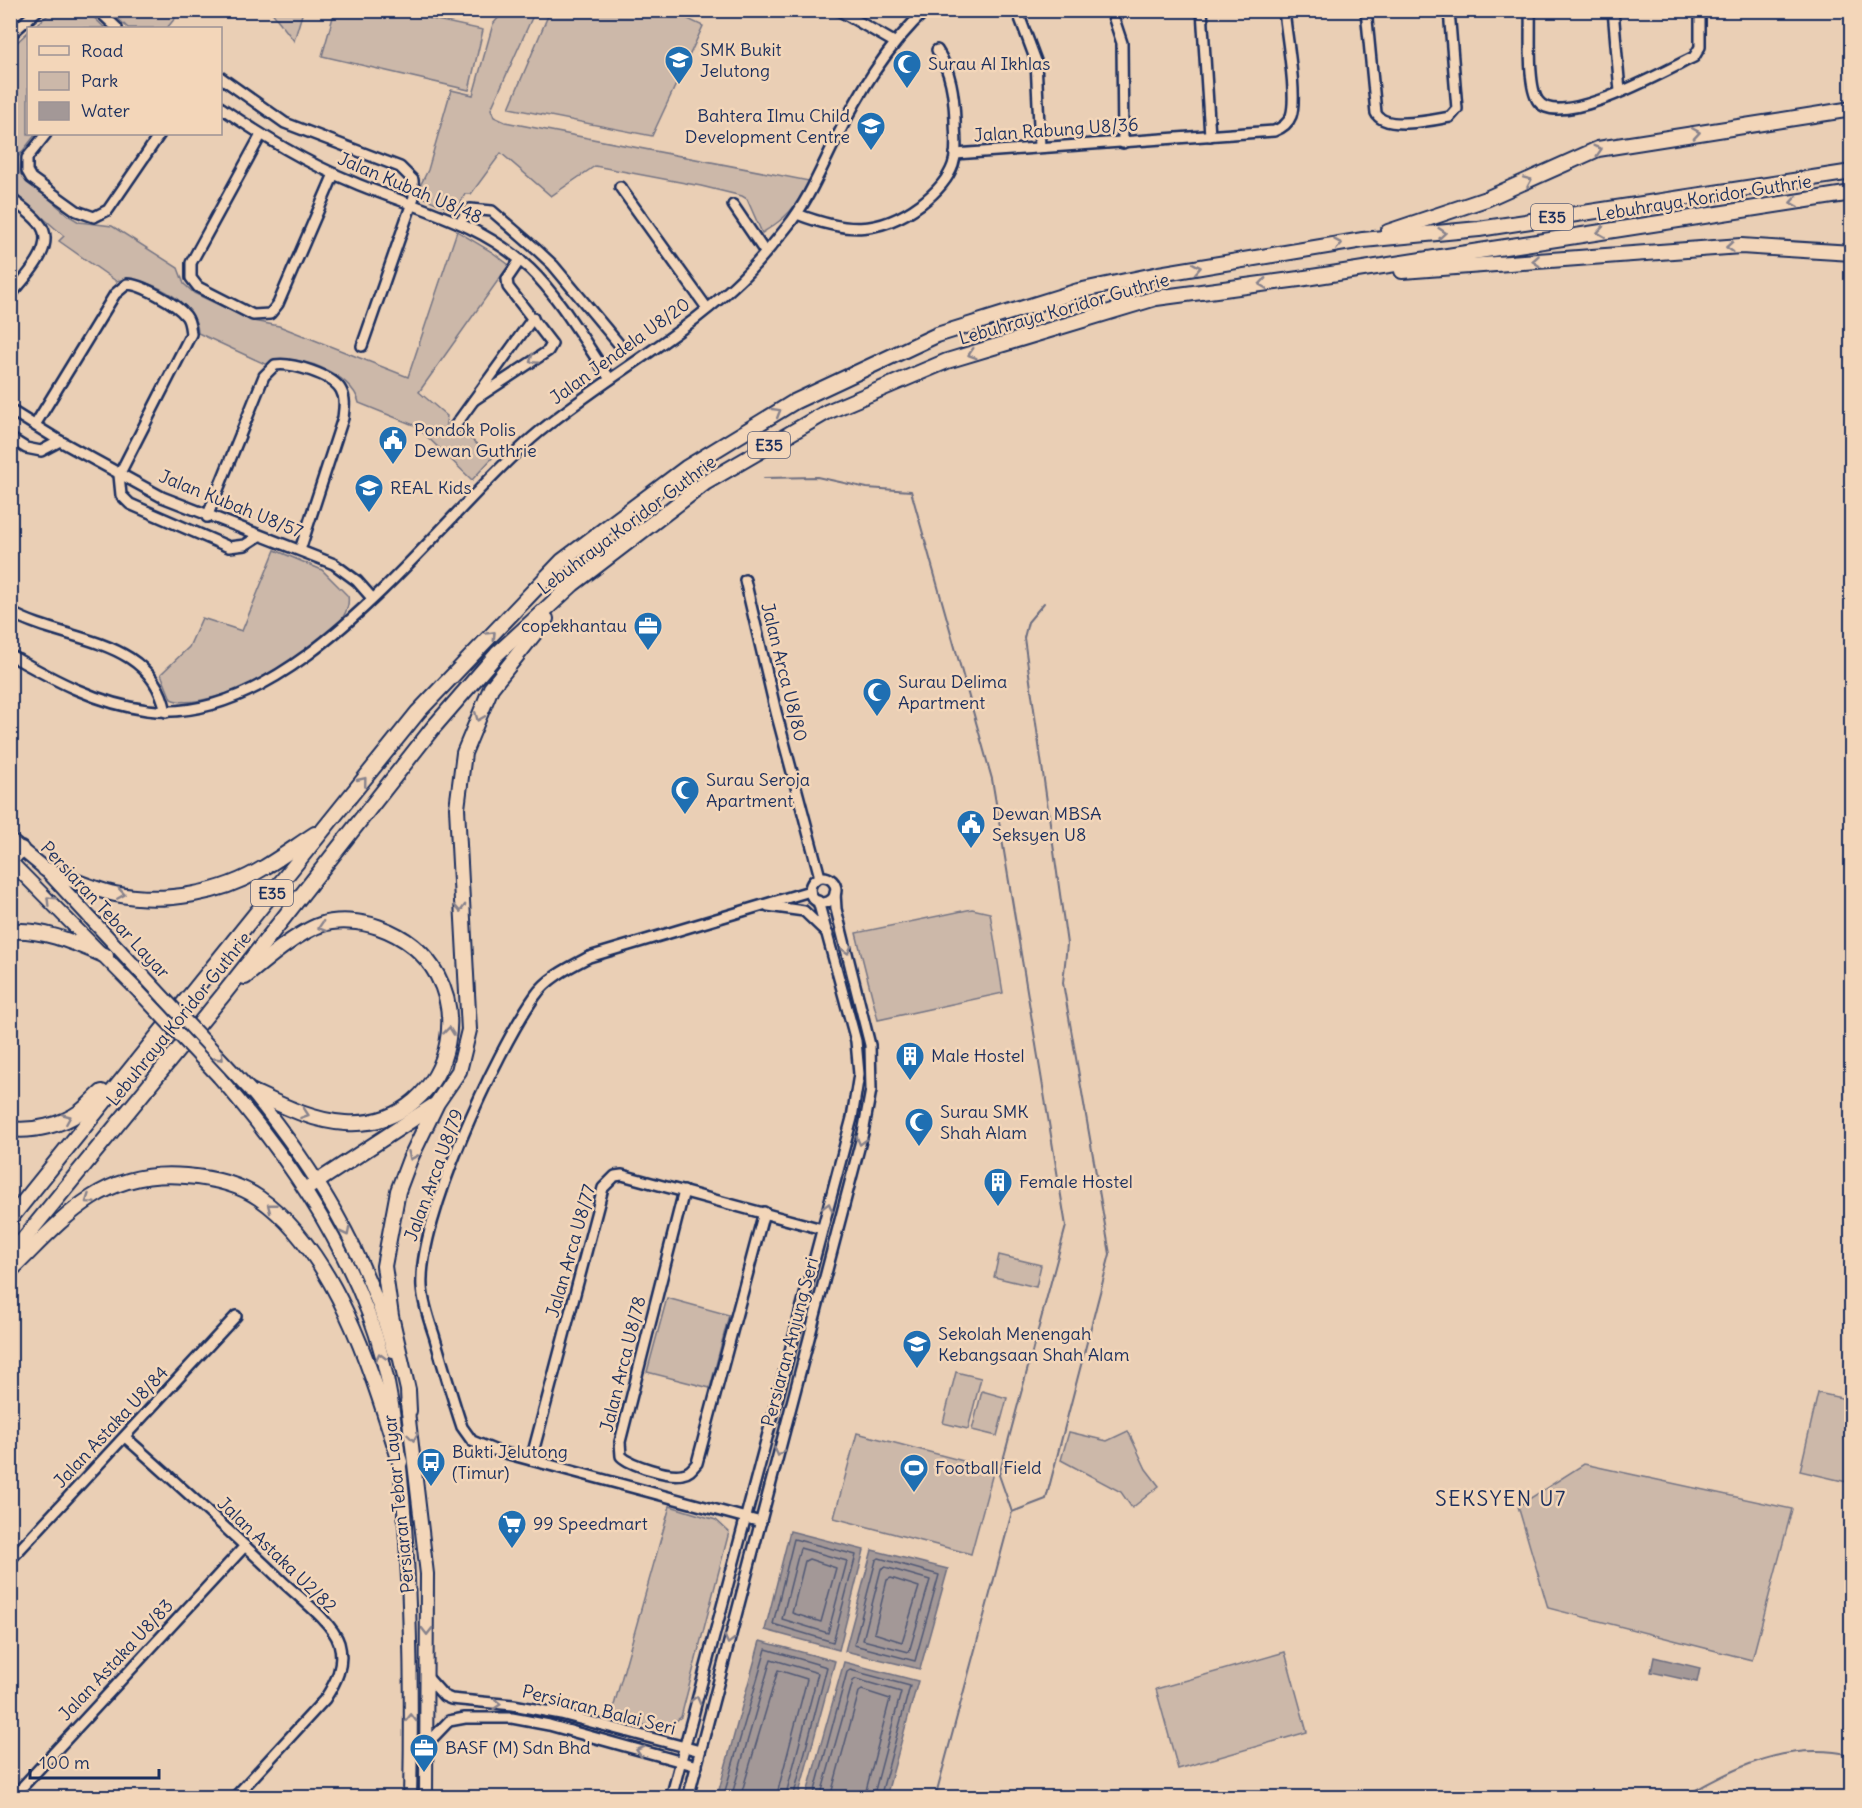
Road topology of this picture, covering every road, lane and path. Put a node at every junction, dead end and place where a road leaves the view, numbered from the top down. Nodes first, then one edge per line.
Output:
1 (38, 10) edge
2 (98, 10) edge
3 (838, 10) edge
4 (926, 10) edge
5 (1017, 10) edge
6 (1111, 10) edge
7 (1202, 10) edge
8 (1284, 10) edge
9 (1366, 10) edge
10 (1449, 10) edge
11 (1530, 10) edge
12 (1613, 10) edge
13 (1700, 10) edge
14 (116, 27) edge
15 (10, 35) edge
16 (894, 42) junction
17 (937, 50) dead end
18 (222, 78) edge
19 (1620, 91) junction
20 (1851, 100) edge
21 (222, 108) edge
22 (1851, 109) edge
23 (1825, 114) junction
24 (45, 135) edge
25 (159, 135) edge
26 (261, 135) junction
27 (1210, 136) junction
28 (1123, 142) junction
29 (1040, 147) junction
30 (955, 154) junction
31 (1851, 172) edge
32 (334, 174) junction
33 (620, 187) dead end
34 (1851, 193) edge
35 (10, 198) edge
36 (412, 202) junction
37 (734, 205) dead end
38 (797, 214) junction
39 (460, 222) junction
40 (1363, 240) junction
41 (765, 252) junction
42 (1851, 253) edge
43 (520, 260) junction
44 (1299, 279) junction
45 (10, 296) edge
46 (707, 308) junction
47 (533, 318) junction
48 (618, 343) dead end
49 (362, 346) dead end
50 (610, 379) junction
51 (474, 400) junction
52 (10, 410) edge
53 (35, 425) junction
54 (455, 426) dead end
55 (10, 438) edge
56 (60, 441) junction
57 (120, 475) junction
58 (207, 517) junction
59 (259, 536) junction
60 (300, 550) junction
61 (745, 580) dead end
62 (573, 584) junction
63 (372, 598) junction
64 (10, 612) edge
65 (10, 655) edge
66 (166, 712) junction
67 (326, 826) junction
68 (16, 845) edge
69 (11, 861) edge
70 (45, 869) junction
71 (820, 877) junction
72 (810, 891) junction
73 (835, 893) junction
74 (818, 901) junction
75 (759, 906) junction
76 (10, 931) edge
77 (828, 934) junction
78 (106, 957) junction
79 (223, 995) junction
80 (115, 1086) junction
81 (251, 1091) junction
82 (437, 1102) junction
83 (10, 1129) edge
84 (319, 1180) junction
85 (306, 1189) junction
86 (684, 1191) junction
87 (764, 1212) junction
88 (10, 1219) edge
89 (822, 1229) junction
90 (10, 1256) edge
91 (10, 1271) edge
92 (236, 1316) dead end
93 (409, 1412) junction
94 (125, 1437) junction
95 (531, 1460) junction
96 (400, 1462) junction
97 (744, 1517) junction
98 (761, 1522) junction
99 (246, 1546) junction
100 (10, 1560) edge
101 (427, 1677) junction
102 (426, 1745) junction
103 (683, 1747) junction
104 (700, 1751) junction
105 (680, 1762) junction
106 (696, 1766) junction
107 (12, 1797) edge
108 (234, 1797) edge
109 (410, 1797) edge
110 (426, 1797) edge
111 (671, 1797) edge
112 (688, 1797) edge

1 - 15 street
2 - 14 street
3 - 16 street
4 - 16 street, Jalan Jendela U8/20
5 - 29 street
6 - 28 street
7 - 27 street
8 - 27 street, Jalan Rabung U8/36
9 - 10 street
11 - 19 street
12 - 19 street
13 - 19 street
16 - 38 street, Jalan Jendela U8/20
17 - 30 street
18 - 36 street
20 - 23 highway
21 - 26 street, Jalan Kubah U8/48
22 - 23 highway
40 -> 23 highway
24 - 25 street
26 - 32 street, Jalan Kubah U8/48
26 - 32 street
27 - 28 street, Jalan Rabung U8/36
28 - 29 street, Jalan Rabung U8/36
29 - 30 street, Jalan Rabung U8/36
30 - 38 street, Jalan Rabung U8/36
40 -> 31 highway, Lebuhraya Koridor Guthrie / E35
32 - 36 street, Jalan Kubah U8/48
33 - 46 street
34 -> 44 highway, Lebuhraya Koridor Guthrie / E35
35 - 45 street
36 - 39 street, Jalan Kubah U8/48
36 - 49 street
37 - 41 street
38 - 41 street, Jalan Jendela U8/20
39 - 43 street, Jalan Kubah U8/48
39 - 48 street
67 -> 40 highway, Lebuhraya Koridor Guthrie / E35
41 - 46 street, Jalan Jendela U8/20
42 -> 44 highway
43 - 47 street
43 - 50 street, Jalan Kubah U8/48
44 -> 62 highway, Lebuhraya Koridor Guthrie / E35
46 - 50 street, Jalan Jendela U8/20
47 - 51 street
47 -> 51 street
50 - 63 street, Jalan Jendela U8/20
51 - 54 street
52 - 53 street, Jalan Kubah U8/57
53 - 56 street, Jalan Kubah U8/57
53 - 57 street
55 - 56 street
56 - 57 street, Jalan Kubah U8/57
57 - 58 street, Jalan Kubah U8/57
57 - 59 street
58 - 59 street, Jalan Kubah U8/57
58 - 60 street
59 - 60 street, Jalan Kubah U8/57
60 - 63 street, Jalan Kubah U8/57
61 - 71 street, Jalan Arca U8/80
62 - 79 highway, Lebuhraya Koridor Guthrie / E35
62 -> 82 highway
63 - 66 street, Jalan Jendela U8/20
64 - 66 street
65 - 66 street, Jalan Jendela U8/20
70 -> 67 highway
67 - 80 highway, Lebuhraya Koridor Guthrie / E35
68 - 69 highway
68 - 70 main road, Persiaran Tebar Layar
78 -> 69 main road, Persiaran Tebar Layar
70 -> 81 main road, Persiaran Tebar Layar, bridge
71 - 72 street
71 - 73 street
72 - 74 street
72 - 75 street, Jalan Arca U8/79
73 - 74 street
73 -> 98 street, Persiaran Anjung Seri
74 - 77 street, Persiaran Anjung Seri
75 - 77 street
75 - 95 street, Jalan Arca U8/79
76 - 78 highway
89 -> 77 street, Persiaran Anjung Seri
78 - 85 main road, Persiaran Tebar Layar, bridge
81 -> 79 highway
79 - 90 highway, Lebuhraya Koridor Guthrie / E35
83 -> 80 highway
80 - 88 highway, Lebuhraya Koridor Guthrie / E35
81 - 84 main road, Persiaran Tebar Layar
82 - 84 highway
82 -> 93 highway
84 - 85 highway
84 -> 93 main road, Persiaran Tebar Layar
96 -> 85 main road, Persiaran Tebar Layar
86 - 87 street, Jalan Arca U8/77
86 - 87 street, Jalan Arca U8/78
86 - 95 street, Jalan Arca U8/77
87 - 89 street, Jalan Arca U8/77
89 - 97 street, Persiaran Anjung Seri
96 -> 91 highway
92 - 94 street, Jalan Astaka U8/84
93 -> 101 main road, Persiaran Tebar Layar
94 - 99 street, Jalan Astaka U2/82
94 - 100 street, Jalan Astaka U8/84
95 - 97 street, Jalan Arca U8/79
109 -> 96 main road, Persiaran Tebar Layar
97 - 98 street, Jalan Arca U8/79
103 -> 97 street, Persiaran Anjung Seri
98 -> 104 street, Persiaran Anjung Seri
99 - 107 street, Jalan Astaka U8/83
99 - 108 street, Jalan Astaka U2/82
101 - 102 main road, Persiaran Tebar Layar
101 -> 103 street, Persiaran Balai Seri
105 -> 102 street, Persiaran Balai Seri
102 - 110 main road, Persiaran Tebar Layar
103 - 104 street, Persiaran Balai Seri
103 - 105 street, Persiaran Anjung Seri
104 - 106 street, Persiaran Anjung Seri
105 - 106 street, Persiaran Balai Seri
105 - 111 street, Persiaran Anjung Seri
106 - 112 street, Persiaran Anjung Seri

